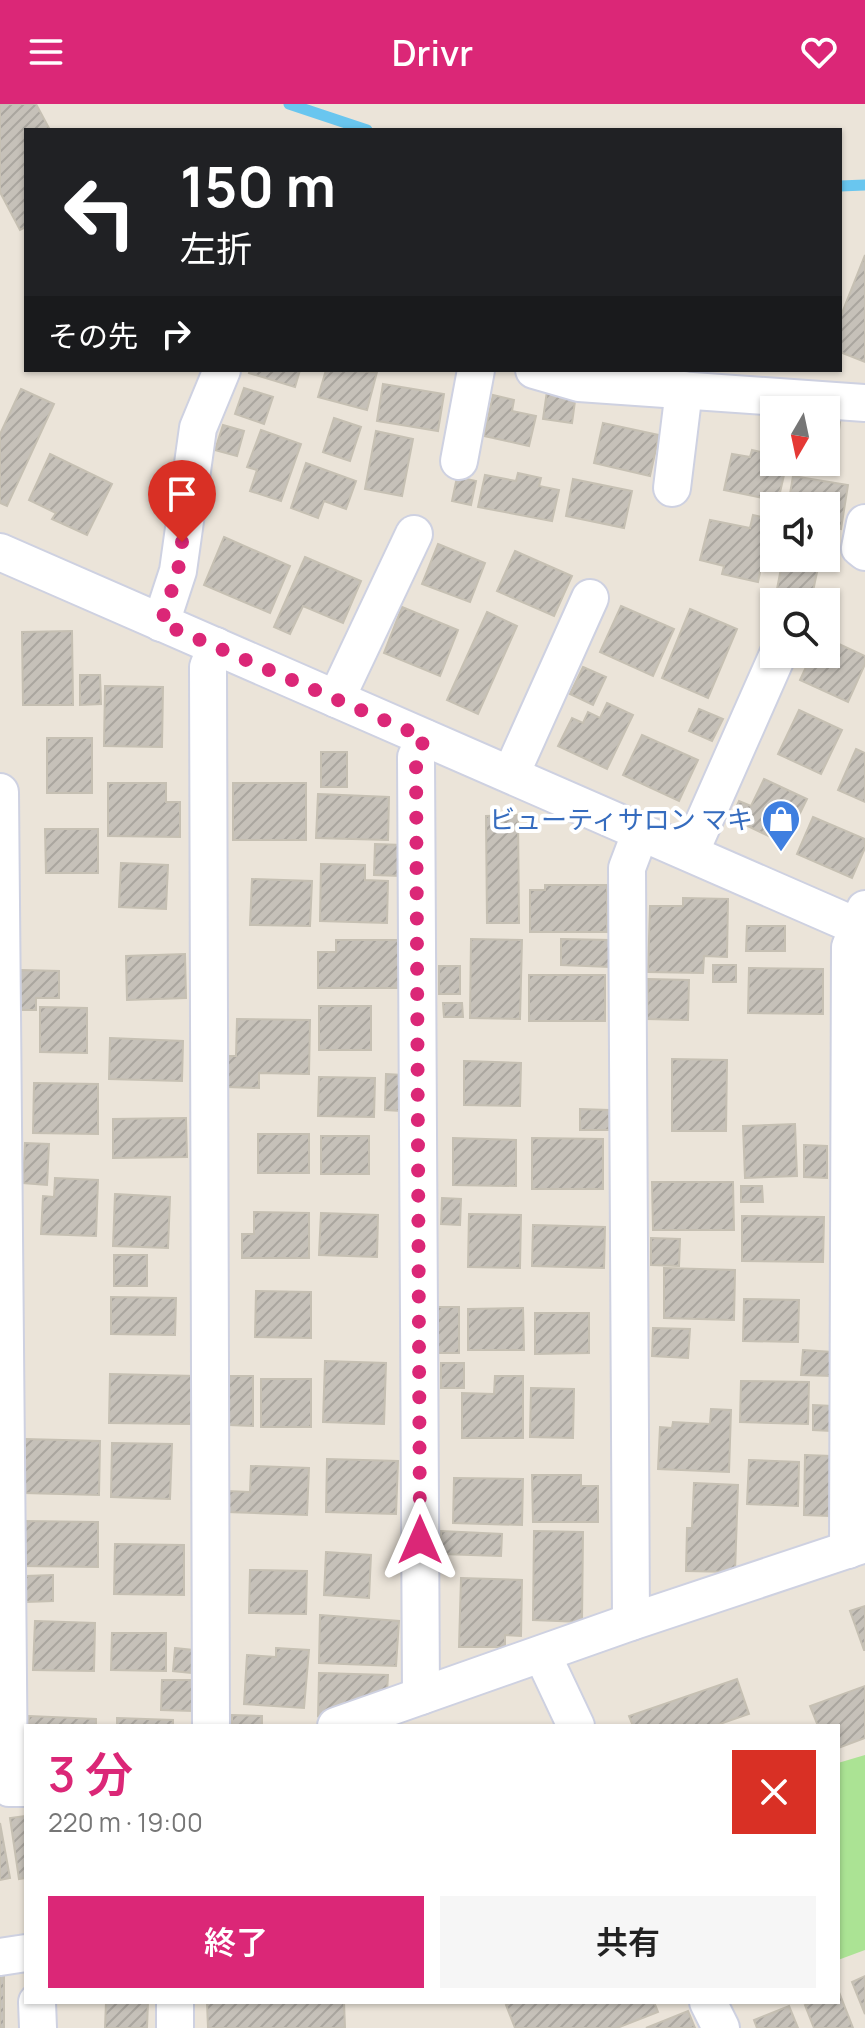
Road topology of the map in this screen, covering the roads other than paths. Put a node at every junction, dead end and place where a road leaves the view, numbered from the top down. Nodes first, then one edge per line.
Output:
1 (221, 372) edge
2 (476, 372) edge
3 (541, 372) edge
4 (663, 383) edge
5 (769, 383) edge
6 (865, 403) edge
7 (459, 461) dead end
8 (672, 488) dead end
9 (865, 523) edge
10 (414, 534) dead end
11 (865, 552) edge
12 (2, 559) edge
13 (590, 598) dead end
14 (161, 623) junction
15 (216, 646) junction
16 (772, 668) edge
17 (336, 699) junction
18 (425, 738) junction
19 (511, 774) junction
20 (0, 792) edge
21 (641, 831) junction
22 (690, 853) junction
23 (863, 921) edge
24 (856, 1547) edge
25 (631, 1622) junction
26 (542, 1654) junction
27 (421, 1696) junction
28 (211, 1724) edge
29 (342, 1724) edge
30 (575, 1724) edge
31 (24, 1788) edge
32 (24, 1953) edge
33 (0, 1957) edge
34 (37, 2004) edge
35 (175, 2004) edge
36 (709, 2004) edge
37 (38, 2028) edge
38 (175, 2028) edge
39 (721, 2028) edge

1 - 14 street
2 - 7 street
3 - 4 street
4 - 5 street
4 - 8 street
5 - 6 street
9 - 11 street
10 - 17 street
12 - 14 street
13 - 19 street
14 - 15 street
15 - 17 street
15 - 28 street
16 - 22 street
17 - 18 street
18 - 19 street
18 - 27 street
19 - 21 street
20 - 31 street
21 - 22 street
21 - 25 street
22 - 23 street
23 - 24 street
24 - 25 street
25 - 26 street
26 - 27 street
26 - 30 street
27 - 29 street
32 - 33 street
34 - 37 street
35 - 38 street
36 - 39 street

